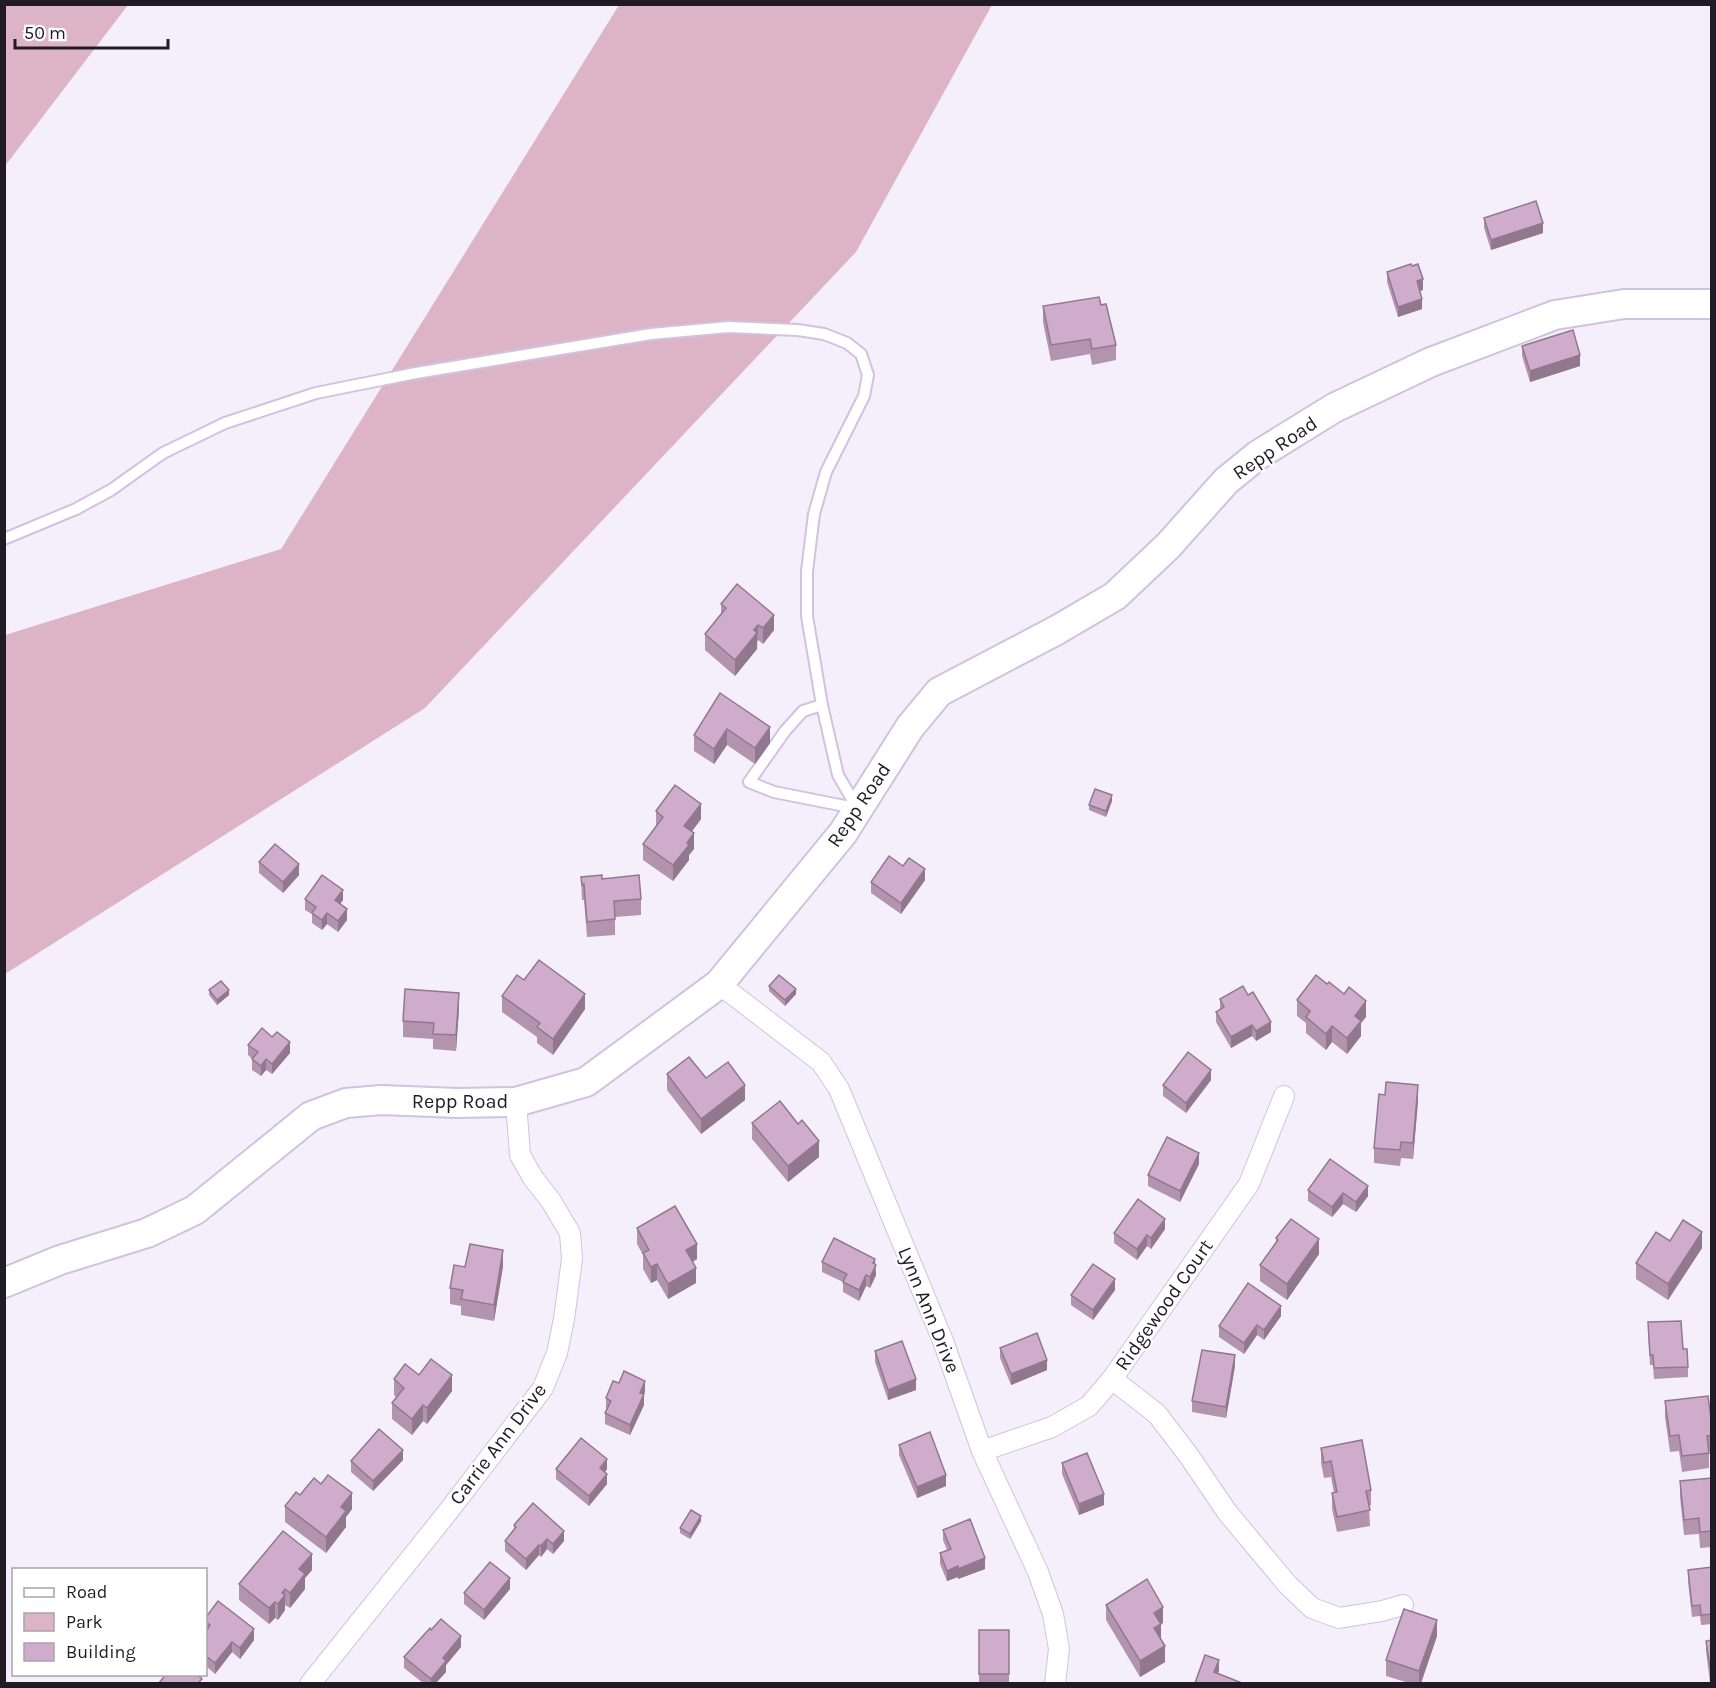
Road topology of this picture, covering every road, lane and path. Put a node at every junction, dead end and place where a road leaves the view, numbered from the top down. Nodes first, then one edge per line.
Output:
1 (1712, 304) edge
2 (4, 539) edge
3 (822, 705) junction
4 (858, 809) junction
5 (719, 984) junction
6 (1284, 1095) dead end
7 (516, 1102) junction
8 (4, 1283) edge
9 (1112, 1379) junction
10 (982, 1451) junction
11 (1403, 1605) dead end
12 (310, 1683) edge
13 (1055, 1683) edge

1 - 4 street, Repp Road
2 - 3 lane
3 - 4 lane
3 - 4 lane
4 - 5 street, Repp Road
5 - 7 street, Repp Road
5 - 10 street, Lynn Ann Drive
6 - 9 street, Ridgewood Court
7 - 8 street, Repp Road
7 - 12 street, Carrie Ann Drive
9 - 10 street, Ridgewood Court
9 - 11 street
10 - 13 street, Lynn Ann Drive

